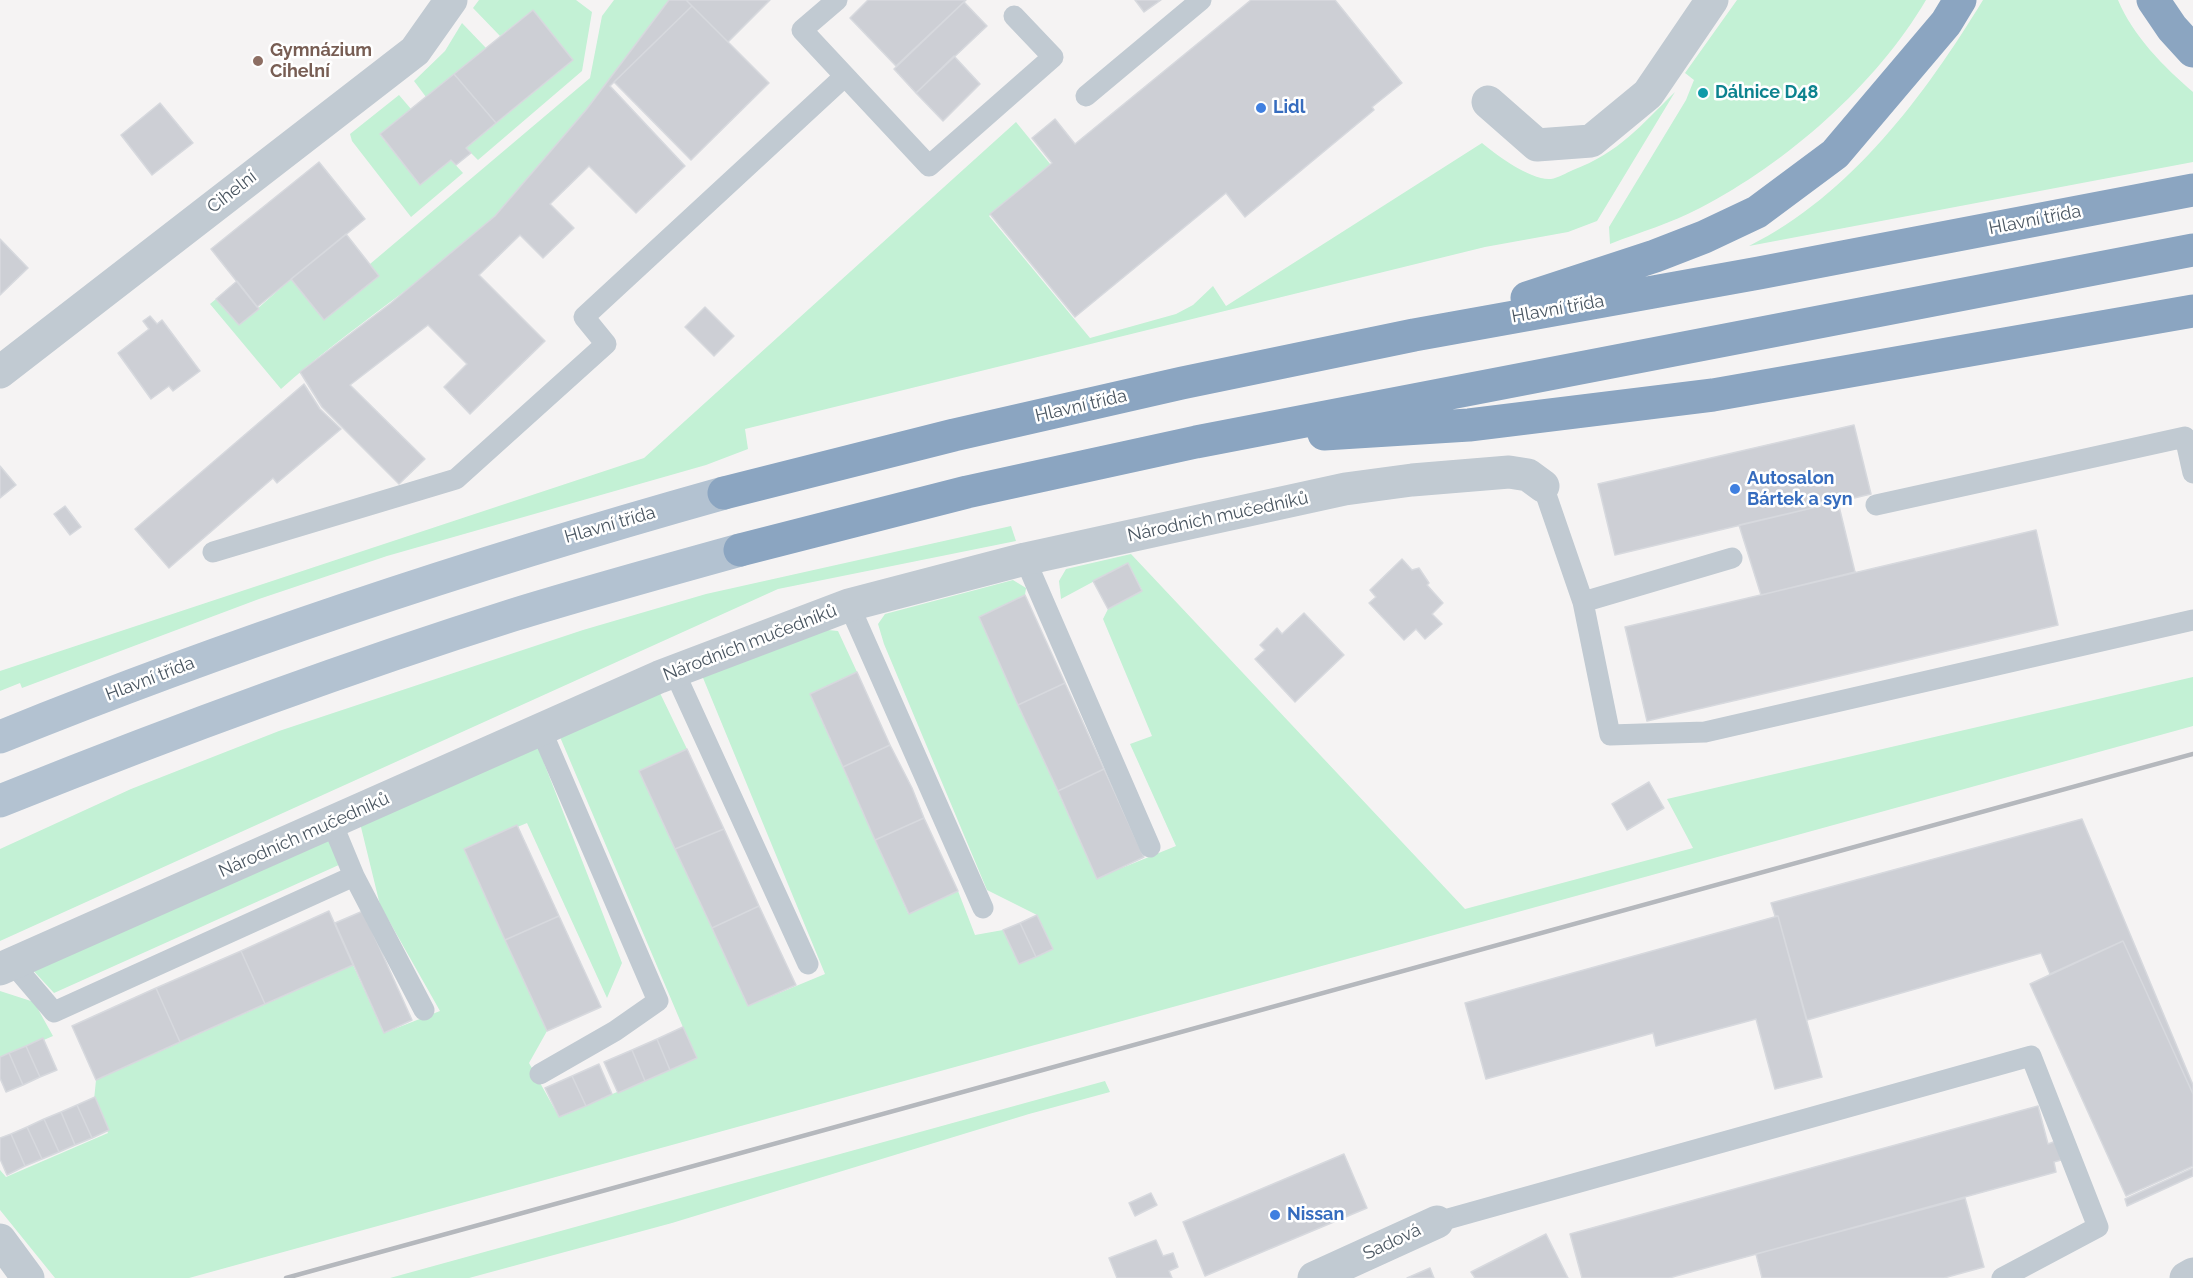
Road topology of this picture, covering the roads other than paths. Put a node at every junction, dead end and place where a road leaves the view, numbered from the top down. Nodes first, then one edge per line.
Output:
1 (451, 0) edge
2 (837, 0) edge
3 (1201, 0) edge
4 (1712, 0) edge
5 (1960, 0) edge
6 (2153, 0) edge
7 (1014, 16) dead end
8 (2193, 51) edge
9 (845, 76) junction
10 (1086, 96) dead end
11 (1488, 102) dead end
12 (2193, 190) edge
13 (2193, 250) edge
14 (2193, 310) edge
15 (1414, 335) junction
16 (0, 372) edge
17 (1196, 442) junction
18 (2193, 473) edge
19 (1543, 486) joint
20 (724, 493) joint
21 (1876, 504) dead end
22 (740, 550) joint
23 (213, 552) dead end
24 (1732, 558) dead end
25 (1025, 559) junction
26 (1583, 602) junction
27 (849, 605) junction
28 (2193, 620) edge
29 (674, 671) junction
30 (541, 730) junction
31 (0, 737) edge
32 (0, 801) edge
33 (332, 823) junction
34 (1150, 847) dead end
35 (354, 876) junction
36 (983, 908) dead end
37 (808, 964) dead end
38 (7, 966) edge
39 (424, 1010) dead end
40 (540, 1074) dead end
41 (1437, 1222) joint
42 (0, 1240) edge
43 (2193, 1274) edge
44 (28, 1278) edge
45 (1314, 1278) edge
46 (2002, 1278) edge
47 (2186, 1278) edge

1 - 16 street, Cihelní
2 - 9 lane
3 - 10 lane
4 - 11 street
5 - 15 highway
6 - 8 highway
7 - 9 lane
9 - 23 lane
12 - 15 highway, Hlavní třída
13 - 17 highway
14 - 17 highway
15 - 20 highway, Hlavní třída
17 - 22 highway
18 - 21 lane
19 - 25 street, Národních mučedníků
19 - 26 lane
20 - 31 main road, Hlavní třída
22 - 32 main road
24 - 26 lane
25 - 27 street, Národních mučedníků
25 - 34 lane
26 - 28 lane
27 - 29 street, Národních mučedníků
27 - 36 lane
29 - 30 street, Národních mučedníků
29 - 37 lane
30 - 33 street, Národních mučedníků
30 - 40 lane
33 - 35 lane
33 - 38 street, Národních mučedníků
35 - 38 lane
35 - 39 lane
41 - 45 street, Sadová
41 - 46 lane
42 - 44 street
43 - 47 street

